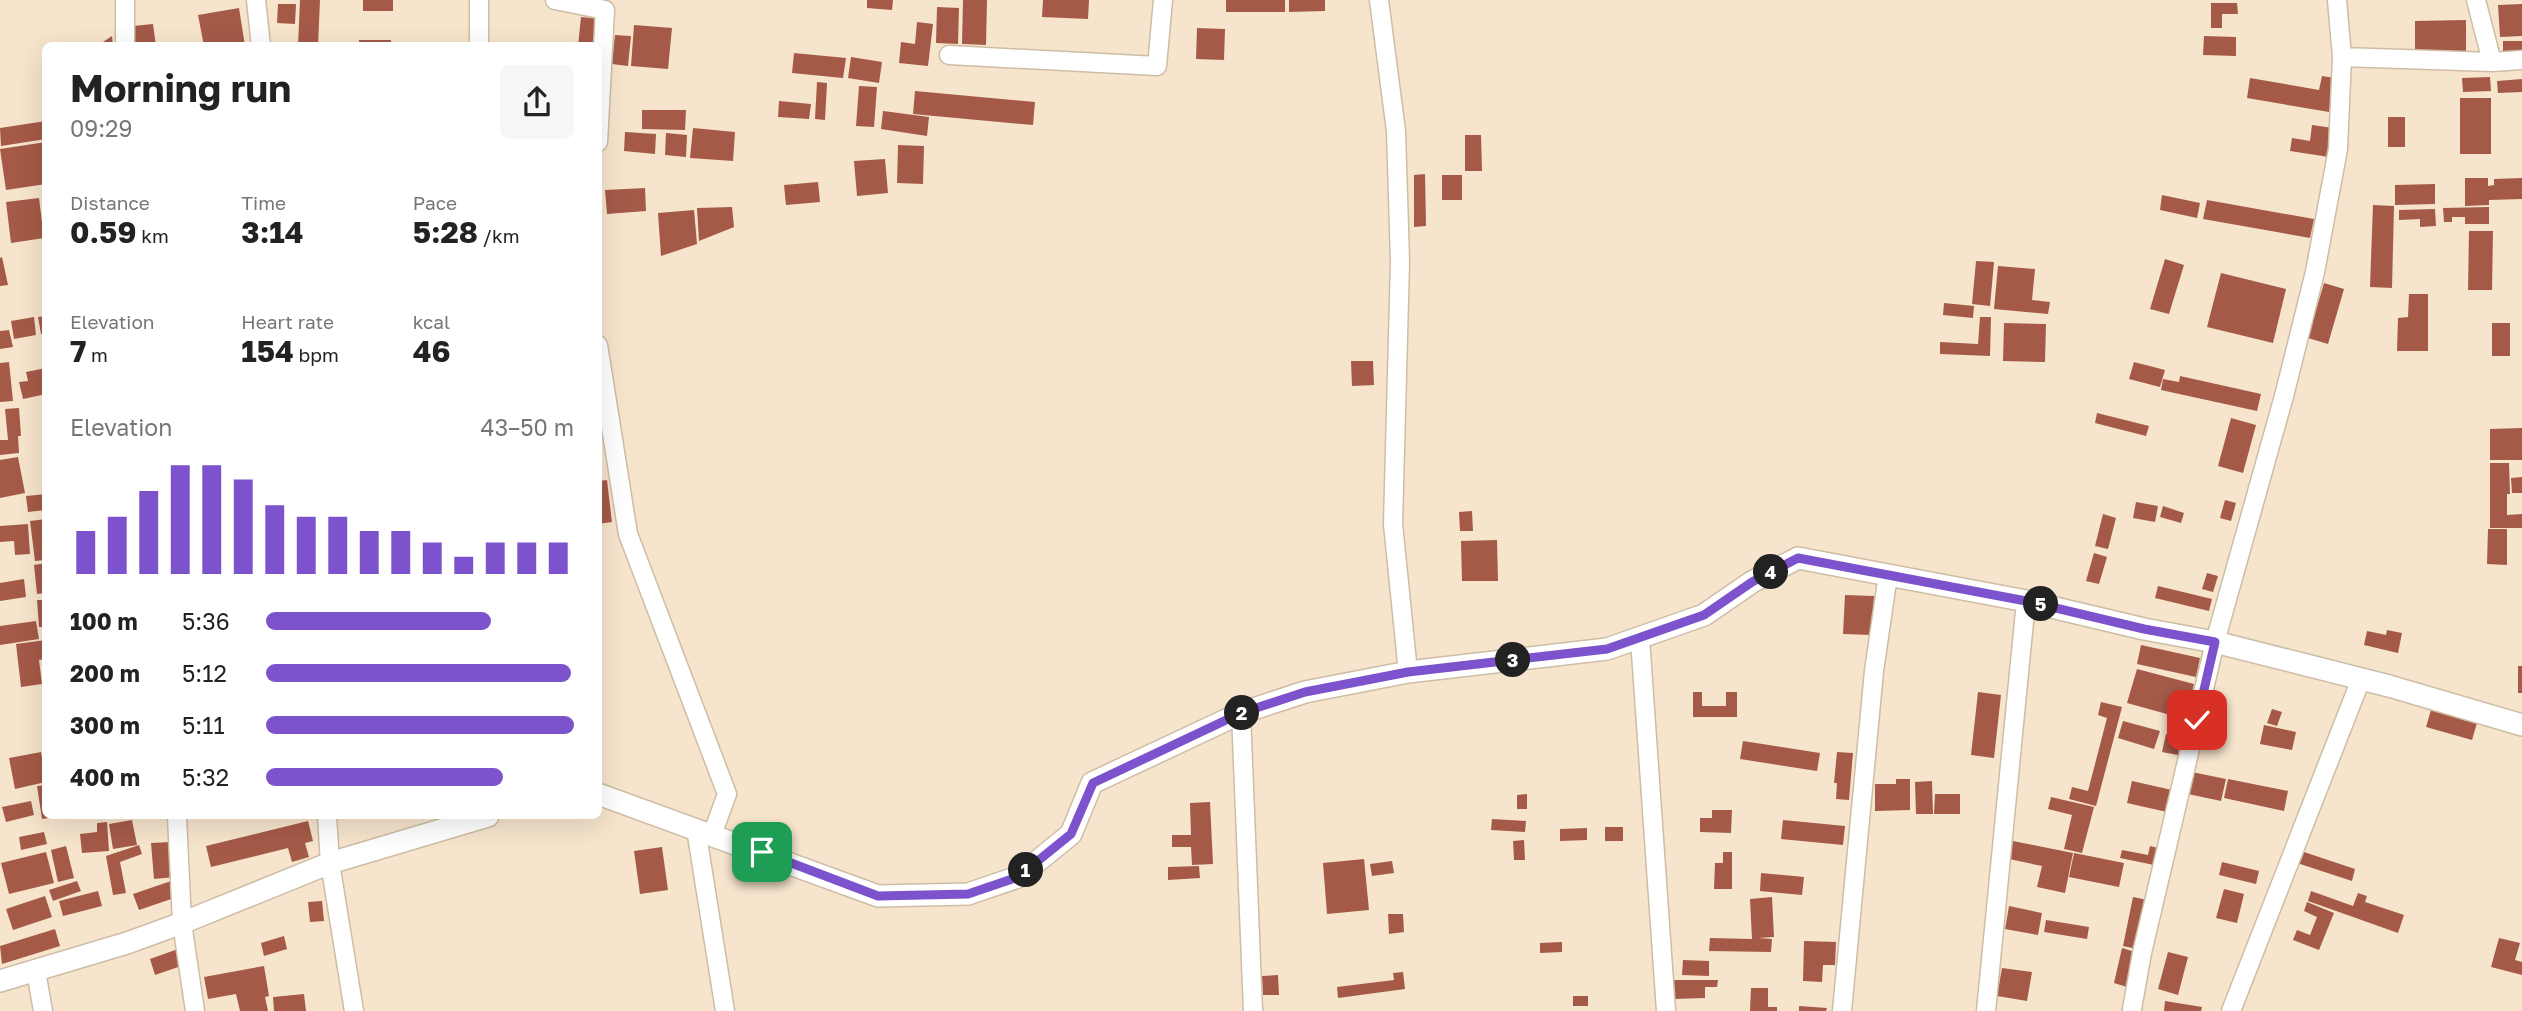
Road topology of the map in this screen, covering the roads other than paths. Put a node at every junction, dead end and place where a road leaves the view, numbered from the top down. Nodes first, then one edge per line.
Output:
1 (125, 0) edge
2 (256, 0) edge
3 (479, 0) edge
4 (555, 0) edge
5 (1163, 0) edge
6 (1379, 0) edge
7 (2337, 0) edge
8 (2476, 0) edge
9 (125, 42) edge
10 (261, 42) edge
11 (479, 42) edge
12 (949, 55) dead end
13 (2342, 57) junction
14 (2522, 60) edge
15 (2491, 62) junction
16 (602, 67) edge
17 (602, 370) edge
18 (1888, 575) junction
19 (2026, 601) junction
20 (1640, 638) junction
21 (2215, 642) junction
22 (1408, 672) junction
23 (2361, 678) junction
24 (1241, 713) junction
25 (2522, 725) edge
26 (602, 795) edge
27 (177, 819) edge
28 (327, 819) edge
29 (478, 819) edge
30 (704, 832) junction
31 (330, 863) junction
32 (182, 923) junction
33 (36, 971) junction
34 (0, 981) edge
35 (2132, 1009) dead end
36 (43, 1011) edge
37 (195, 1011) edge
38 (354, 1011) edge
39 (725, 1011) edge
40 (1253, 1011) edge
41 (1666, 1011) edge
42 (1842, 1011) edge
43 (1986, 1011) edge
44 (2231, 1011) edge

1 - 9 street
2 - 10 street
3 - 11 street
4 - 16 street
5 - 12 street
6 - 22 street
7 - 13 street
8 - 15 street
13 - 15 street
13 - 21 street
14 - 15 street
17 - 30 street
18 - 19 street
18 - 20 street
18 - 42 street
19 - 21 street
19 - 43 street
20 - 22 street
20 - 41 street
21 - 23 street
21 - 35 street
22 - 24 street
23 - 25 street
23 - 44 street
24 - 30 street
24 - 40 street
26 - 30 street
27 - 32 street
28 - 31 street
29 - 31 street
30 - 39 street
31 - 32 street
31 - 38 street
32 - 33 street
32 - 37 street
33 - 34 street
33 - 36 street

